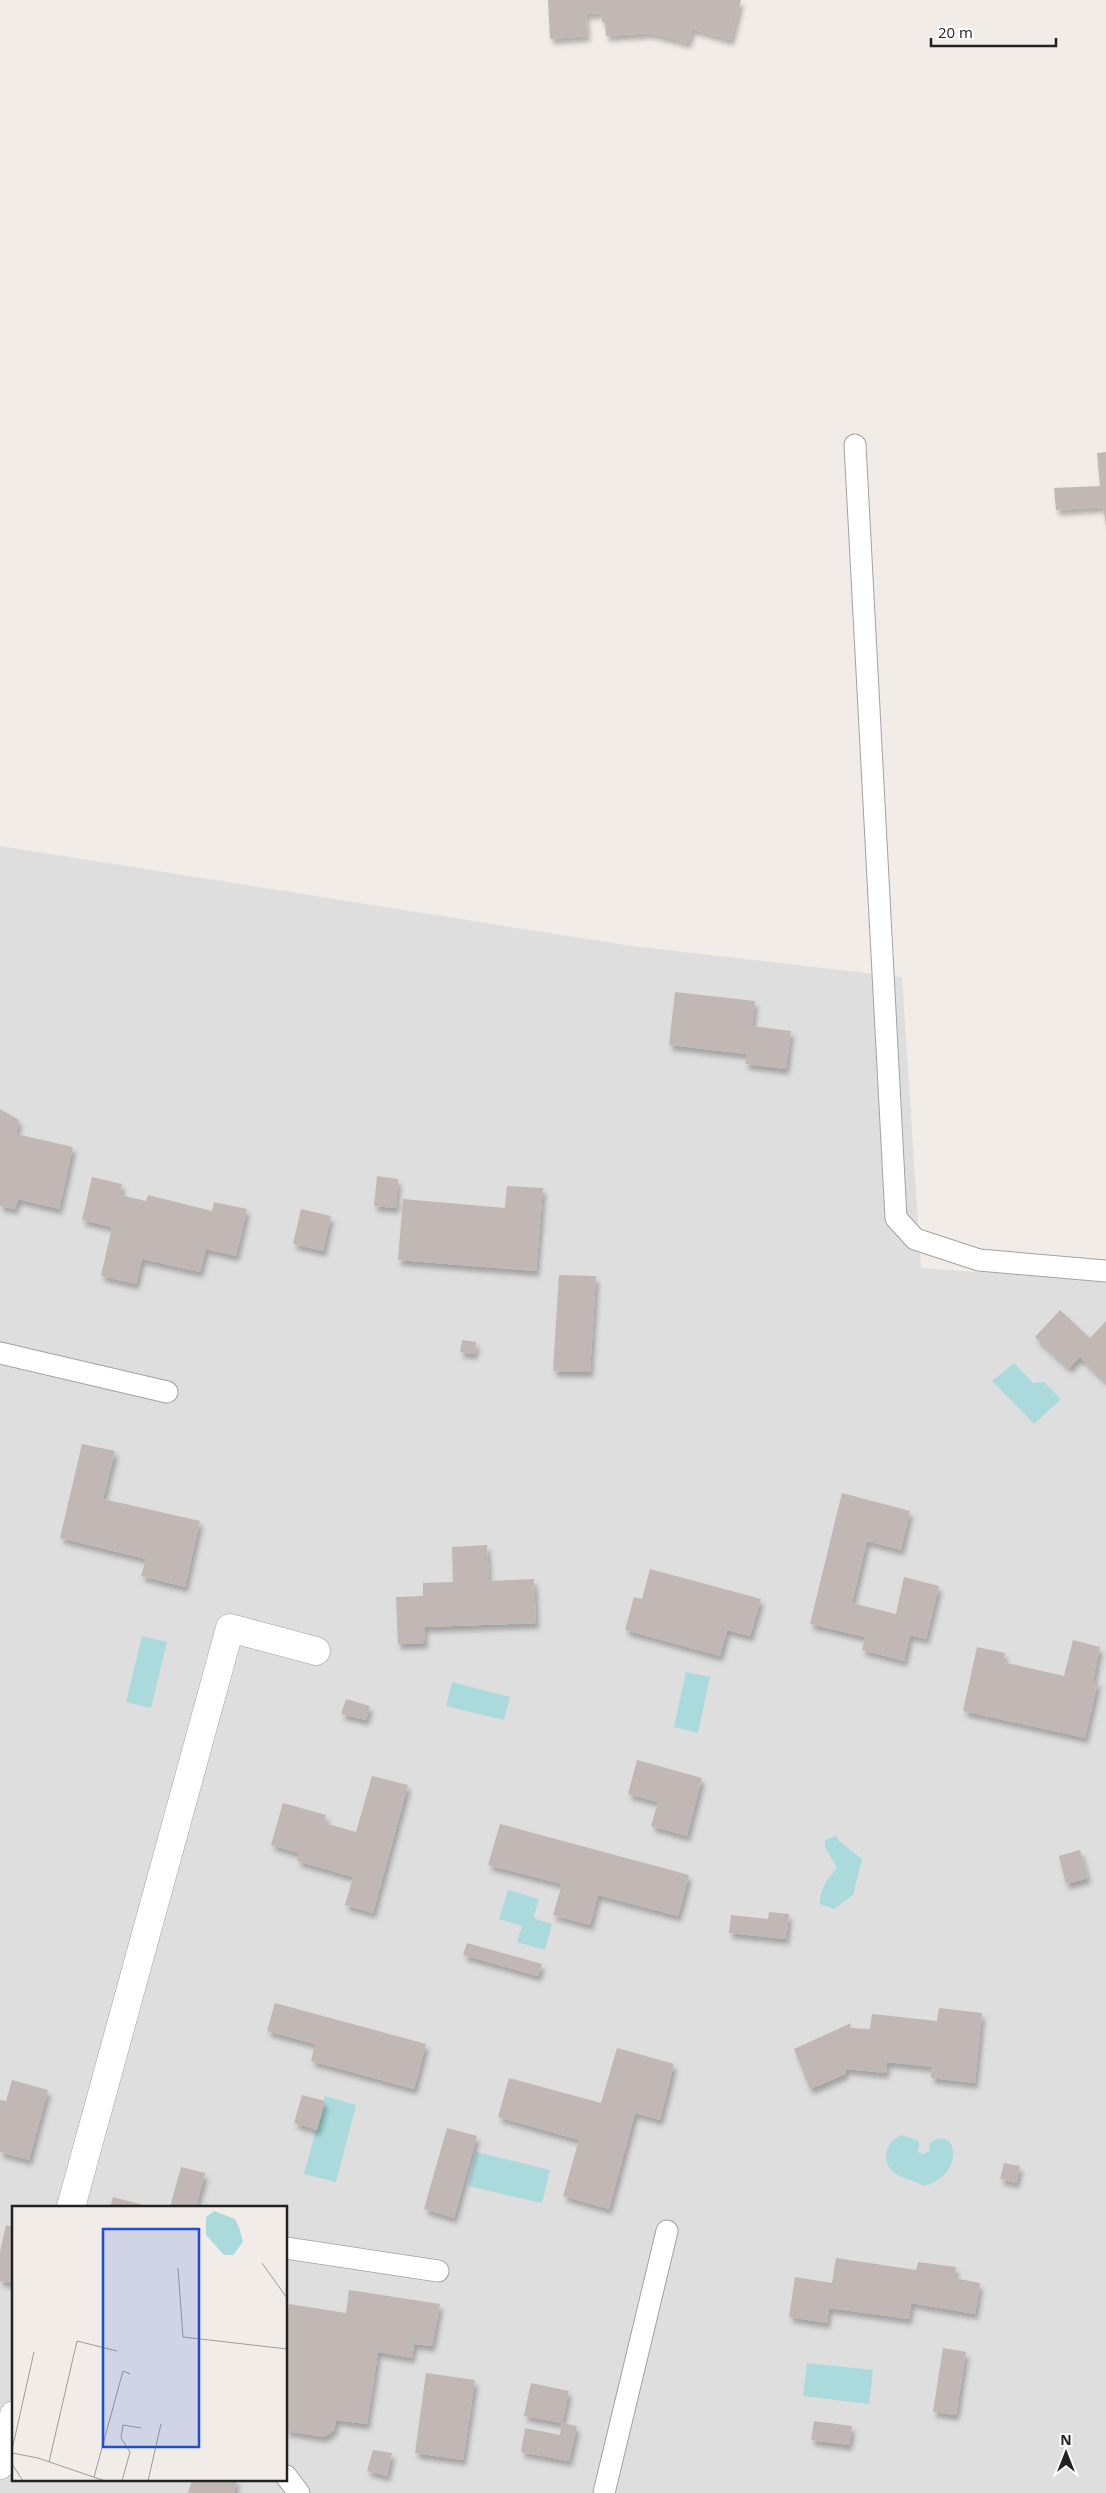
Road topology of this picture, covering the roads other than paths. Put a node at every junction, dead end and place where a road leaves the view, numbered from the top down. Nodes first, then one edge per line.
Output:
1 (856, 445) dead end
2 (1106, 1271) edge
3 (0, 1353) edge
4 (167, 1392) dead end
5 (316, 1651) dead end
6 (71, 2206) edge
7 (667, 2231) dead end
8 (288, 2248) edge
9 (438, 2271) dead end
10 (12, 2422) edge
11 (0, 2465) edge
12 (288, 2479) edge
13 (299, 2493) edge
14 (604, 2493) edge

1 - 2 lane
3 - 4 lane
5 - 6 street
7 - 14 lane
8 - 9 lane
10 - 11 street
12 - 13 lane

